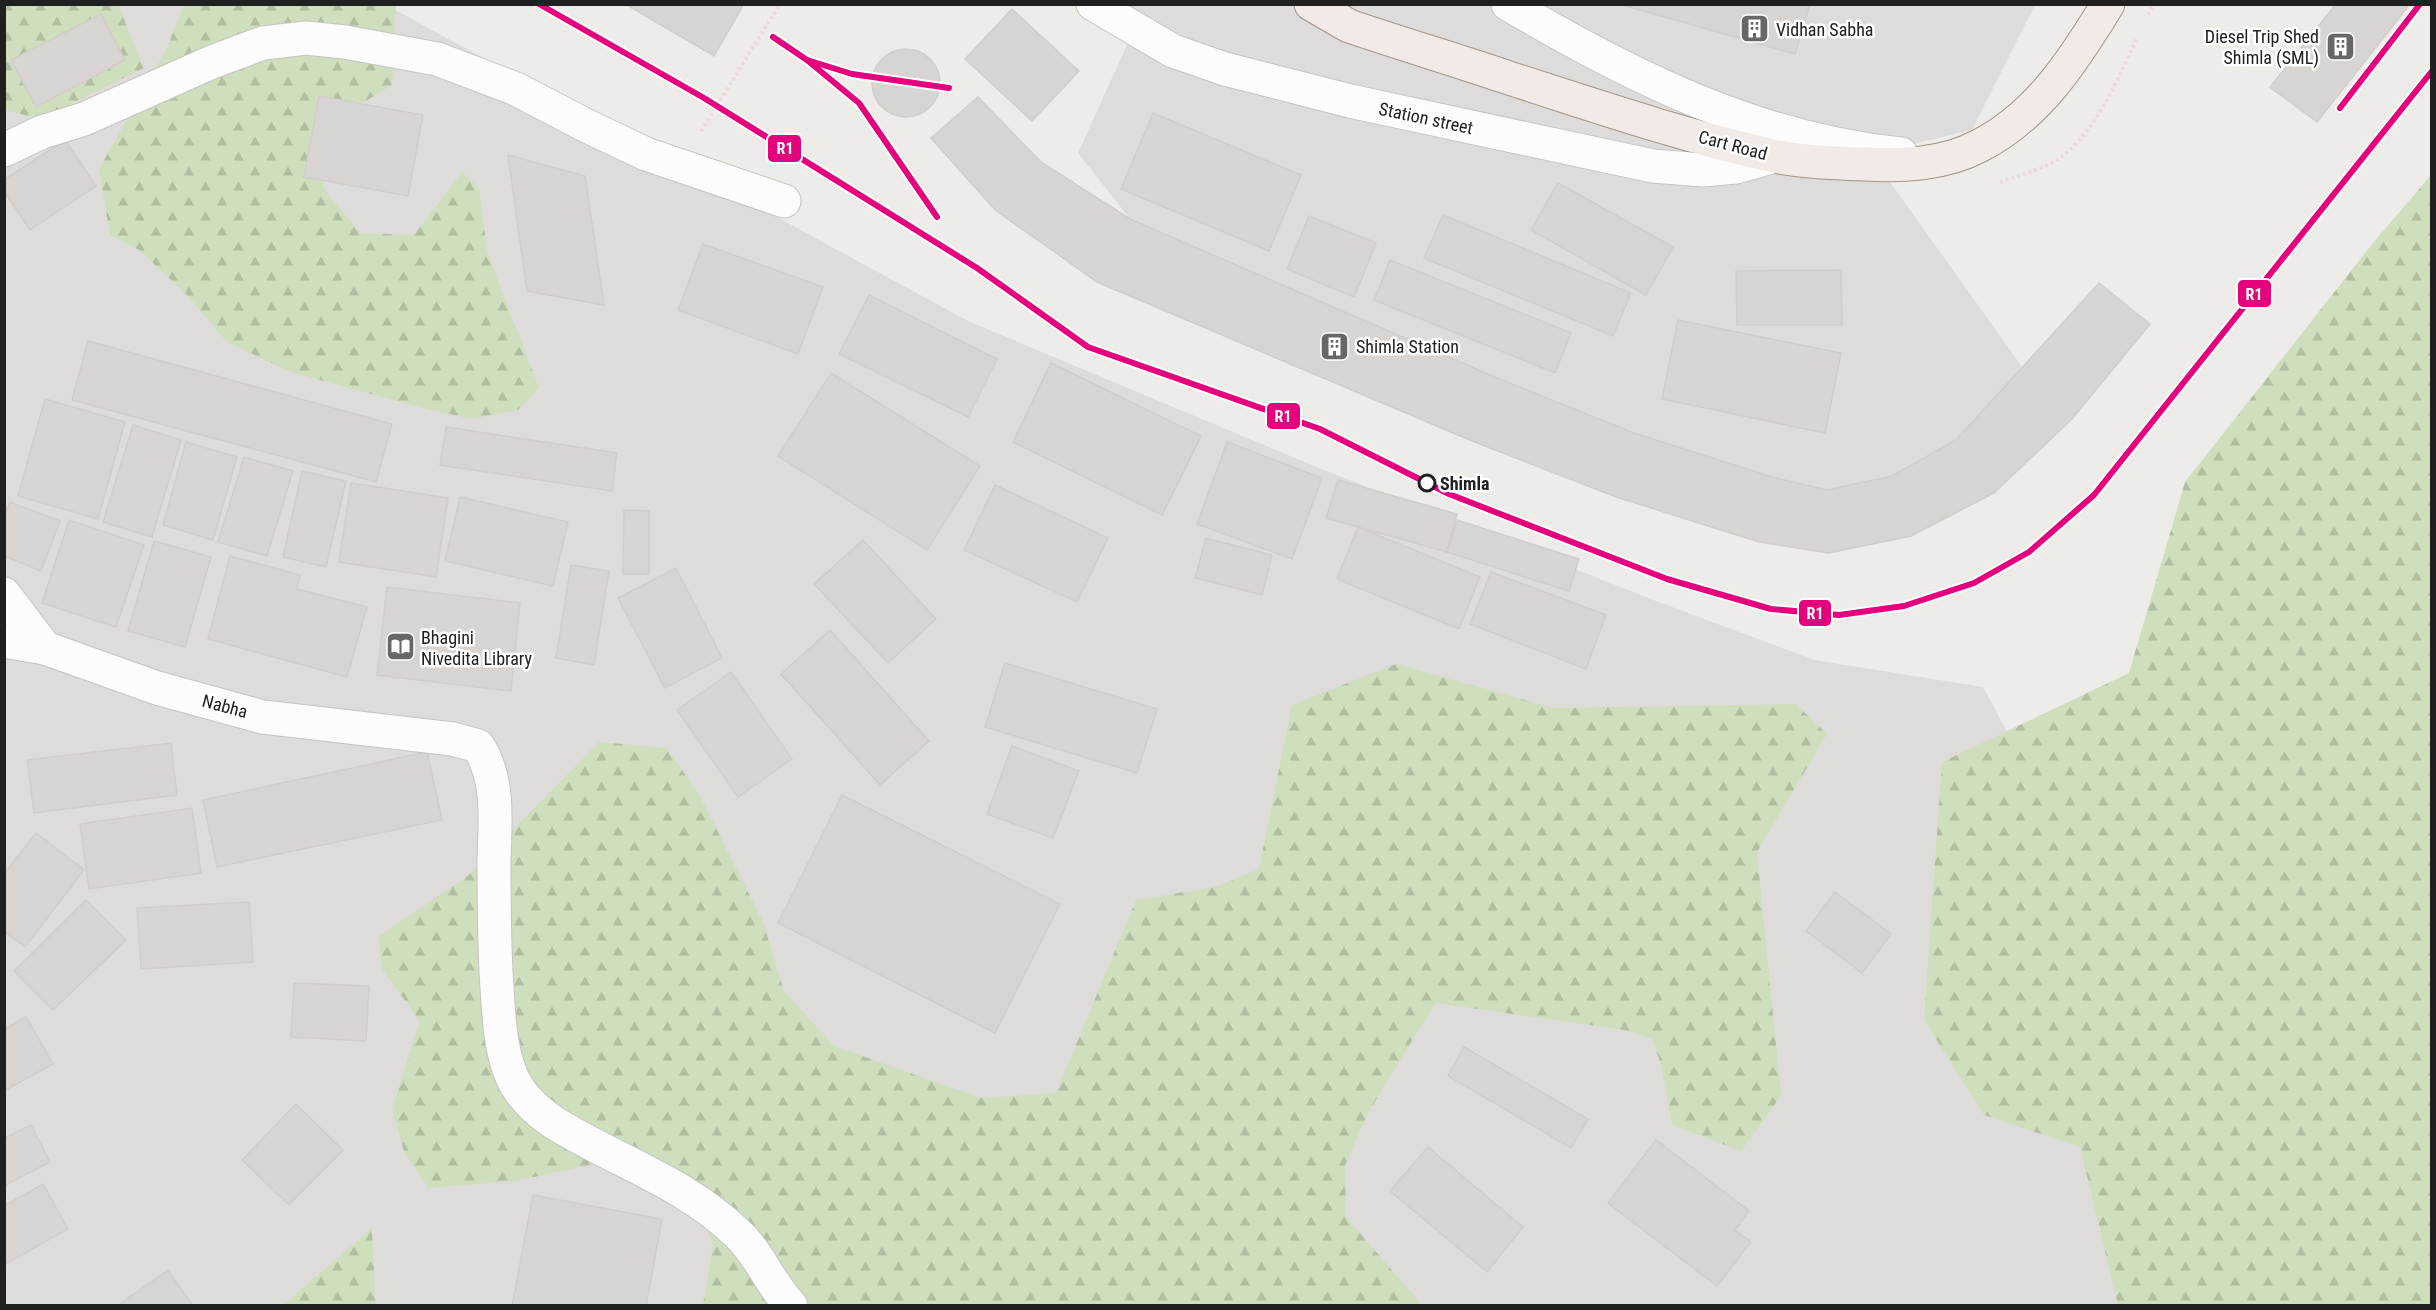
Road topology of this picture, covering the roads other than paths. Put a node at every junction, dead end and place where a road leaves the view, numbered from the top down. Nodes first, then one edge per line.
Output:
1 (1093, 4) edge
2 (1311, 4) edge
3 (1508, 4) edge
4 (2108, 4) edge
5 (4, 150) edge
6 (1774, 156) junction
7 (1950, 158) junction
8 (784, 201) dead end
9 (4, 594) edge
10 (4, 641) edge
11 (45, 648) junction
12 (791, 1305) edge

1 - 6 street, Station street
2 - 6 main road, Cart Road
3 - 7 street
4 - 7 main road, Cart Road
5 - 8 street
6 - 7 main road, Cart Road
9 - 11 street
10 - 11 street, Nabha
11 - 12 street, Nabha

